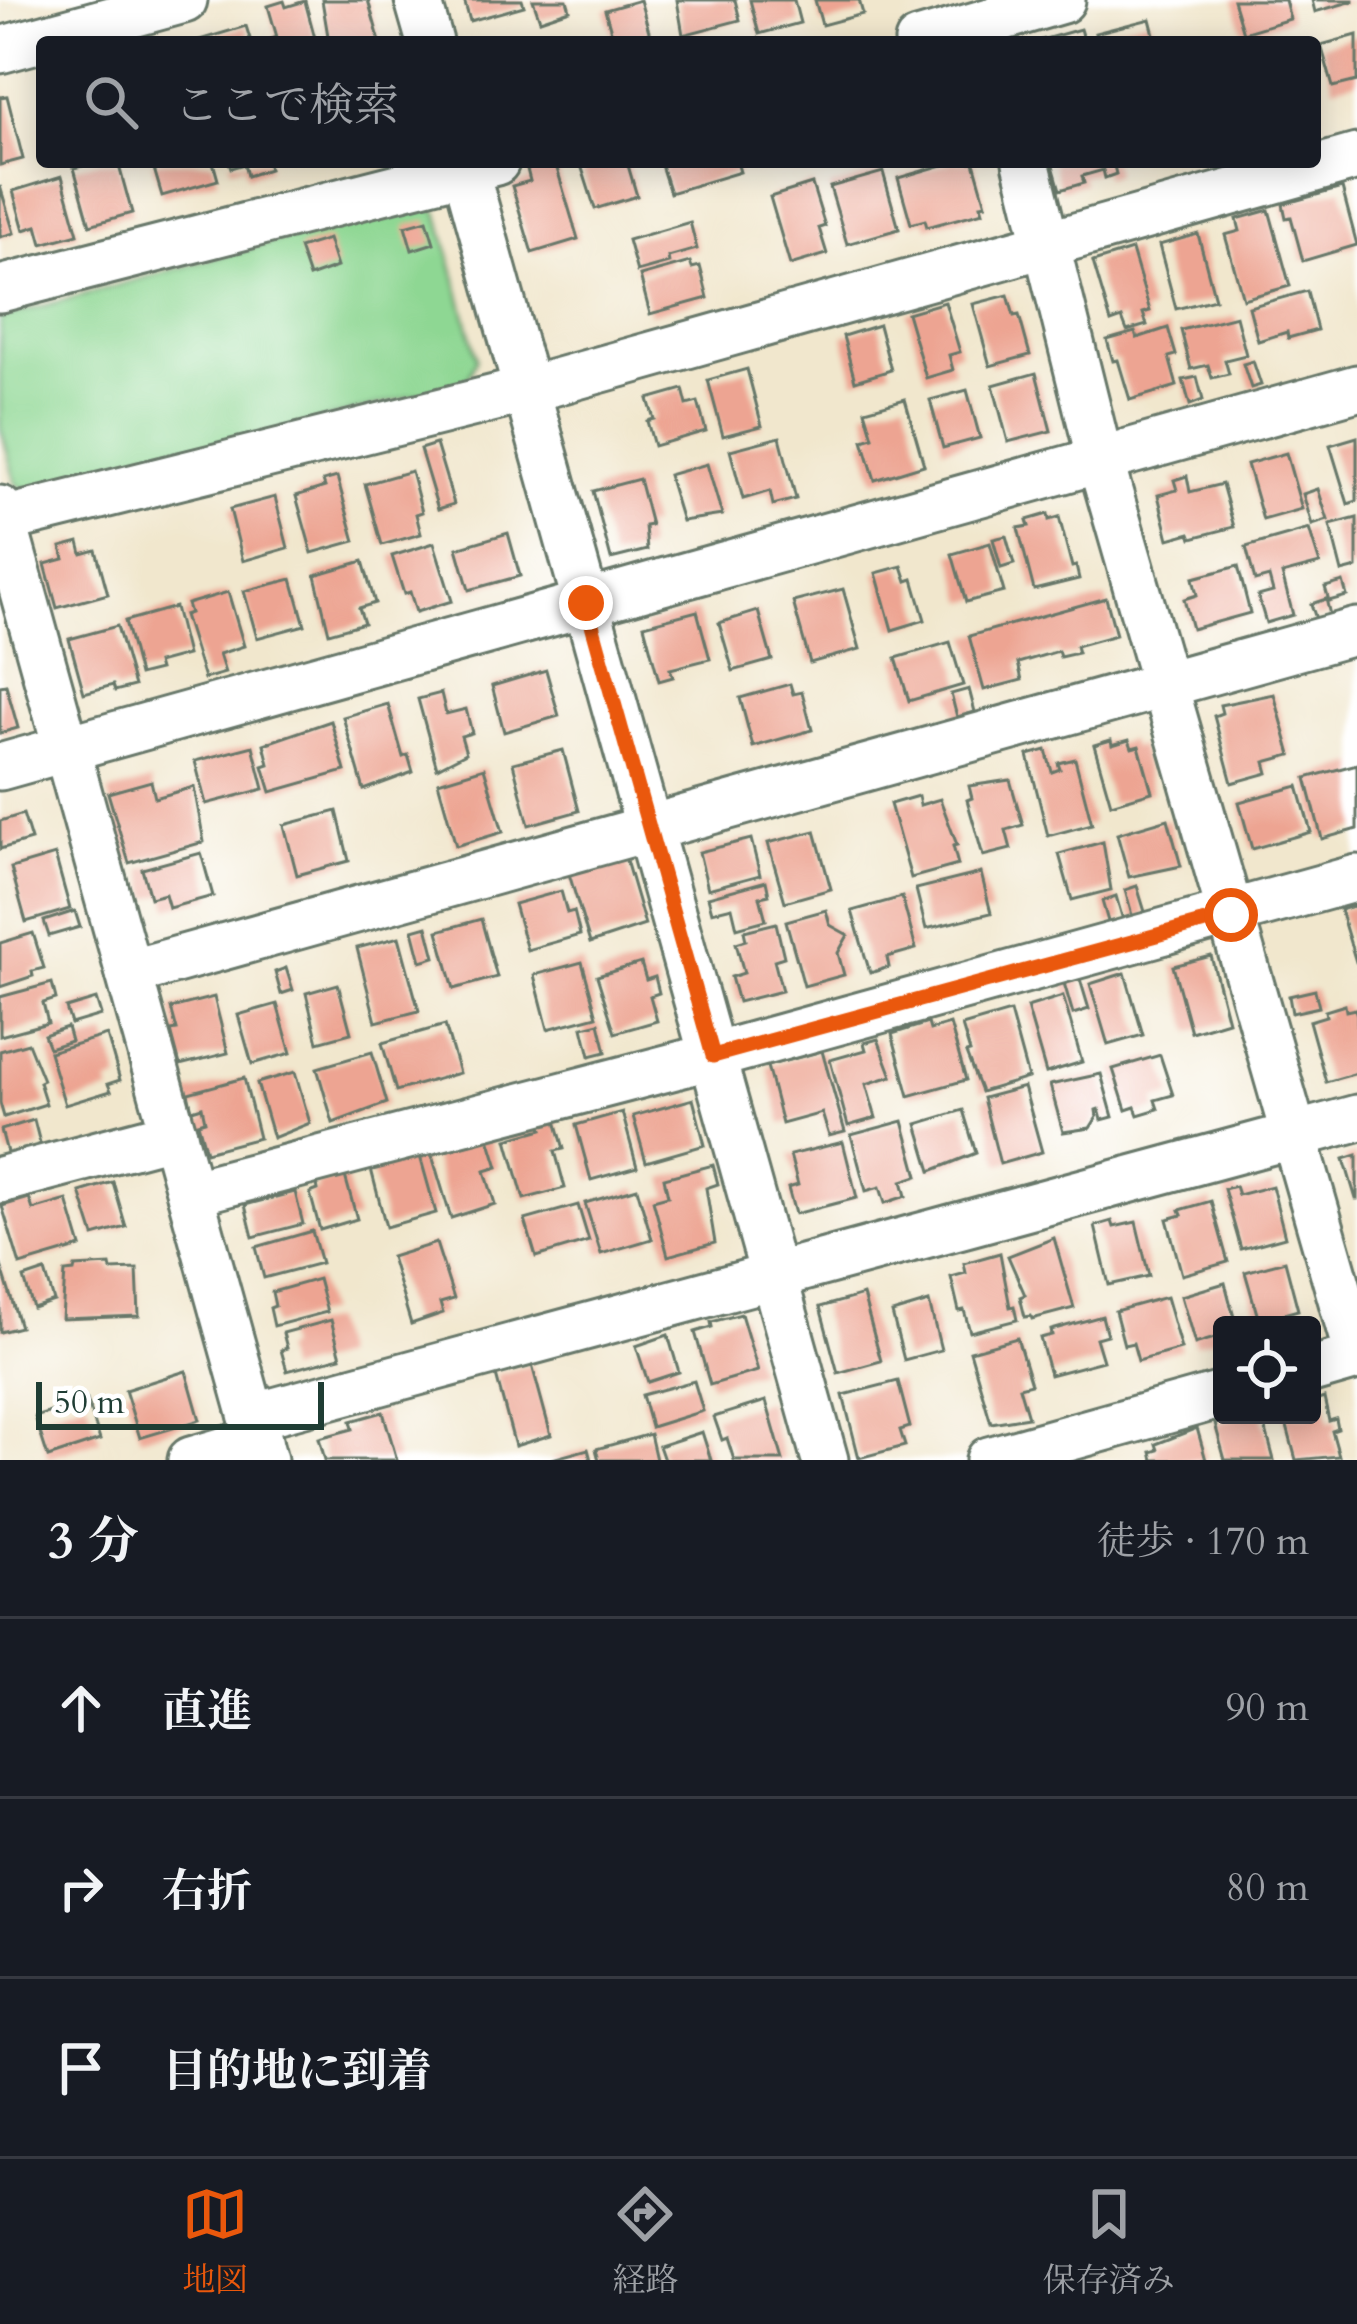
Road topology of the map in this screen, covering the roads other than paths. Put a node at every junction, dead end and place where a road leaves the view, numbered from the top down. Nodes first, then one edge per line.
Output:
1 (184, 0) edge
2 (418, 0) edge
3 (1062, 0) edge
4 (987, 21) edge
5 (52, 36) edge
6 (428, 36) edge
7 (938, 36) edge
8 (36, 40) edge
9 (0, 50) edge
10 (1357, 157) edge
11 (1321, 167) edge
12 (464, 168) edge
13 (476, 168) edge
14 (1028, 168) edge
15 (1318, 168) edge
16 (1049, 244) junction
17 (0, 289) edge
18 (1357, 388) edge
19 (527, 390) junction
20 (1100, 460) junction
21 (2, 514) edge
22 (586, 603) junction
23 (1357, 631) edge
24 (1165, 685) junction
25 (67, 748) junction
26 (0, 767) edge
27 (649, 827) junction
28 (1357, 878) edge
29 (1231, 915) junction
30 (129, 973) junction
31 (713, 1056) junction
32 (1357, 1118) edge
33 (174, 1134) junction
34 (1294, 1137) junction
35 (0, 1180) edge
36 (190, 1193) junction
37 (774, 1276) junction
38 (1357, 1356) edge
39 (1321, 1367) edge
40 (1213, 1398) edge
41 (258, 1439) edge
42 (191, 1460) edge
43 (825, 1460) edge
44 (989, 1460) edge

1 - 5 street
2 - 6 street
3 - 4 street
4 - 7 street
8 - 9 street
10 - 11 street
12 - 17 street
13 - 19 street
14 - 16 street
15 - 16 street
16 - 19 street
16 - 20 street
18 - 20 street
19 - 21 street
19 - 22 street
20 - 22 street
20 - 24 street
21 - 25 street
22 - 25 street
22 - 27 street
23 - 24 street
24 - 27 street
24 - 29 street
25 - 26 street
25 - 30 street
27 - 30 street
27 - 31 street
28 - 29 street
29 - 31 street
29 - 34 street
30 - 33 street
31 - 36 street
31 - 37 street
32 - 34 street
33 - 35 street
33 - 36 street
34 - 37 street
34 - 38 street
36 - 41 street
37 - 41 street
37 - 43 street
38 - 39 street
40 - 44 street
41 - 42 street

